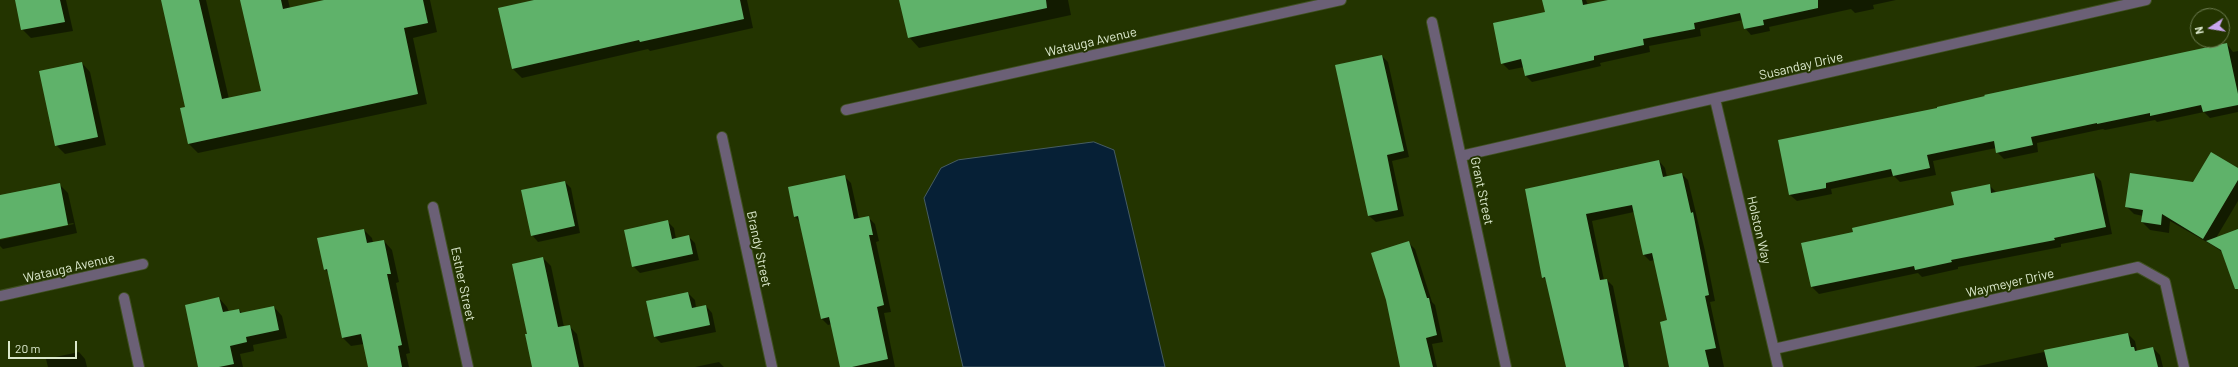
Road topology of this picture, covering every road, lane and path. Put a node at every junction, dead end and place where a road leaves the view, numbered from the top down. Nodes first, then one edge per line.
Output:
1 (1341, 0) edge
2 (2146, 0) edge
3 (1432, 22) dead end
4 (1715, 99) junction
5 (846, 110) dead end
6 (722, 137) dead end
7 (1461, 156) junction
8 (432, 207) dead end
9 (143, 264) dead end
10 (0, 296) edge
11 (124, 298) dead end
12 (1774, 349) junction
13 (139, 367) edge
14 (468, 367) edge
15 (772, 367) edge
16 (1506, 367) edge
17 (1778, 367) edge
18 (2184, 367) edge

1 - 5 street, Watauga Avenue
2 - 4 street, Susanday Drive
3 - 7 street, Grant Street
4 - 7 street, Susanday Drive
4 - 12 street, Holston Way
6 - 15 street, Brandy Street
7 - 16 street, Grant Street
8 - 14 street, Esther Street
9 - 10 street, Watauga Avenue
11 - 13 street
12 - 17 street, Holston Way
12 - 18 street, Waymeyer Drive

